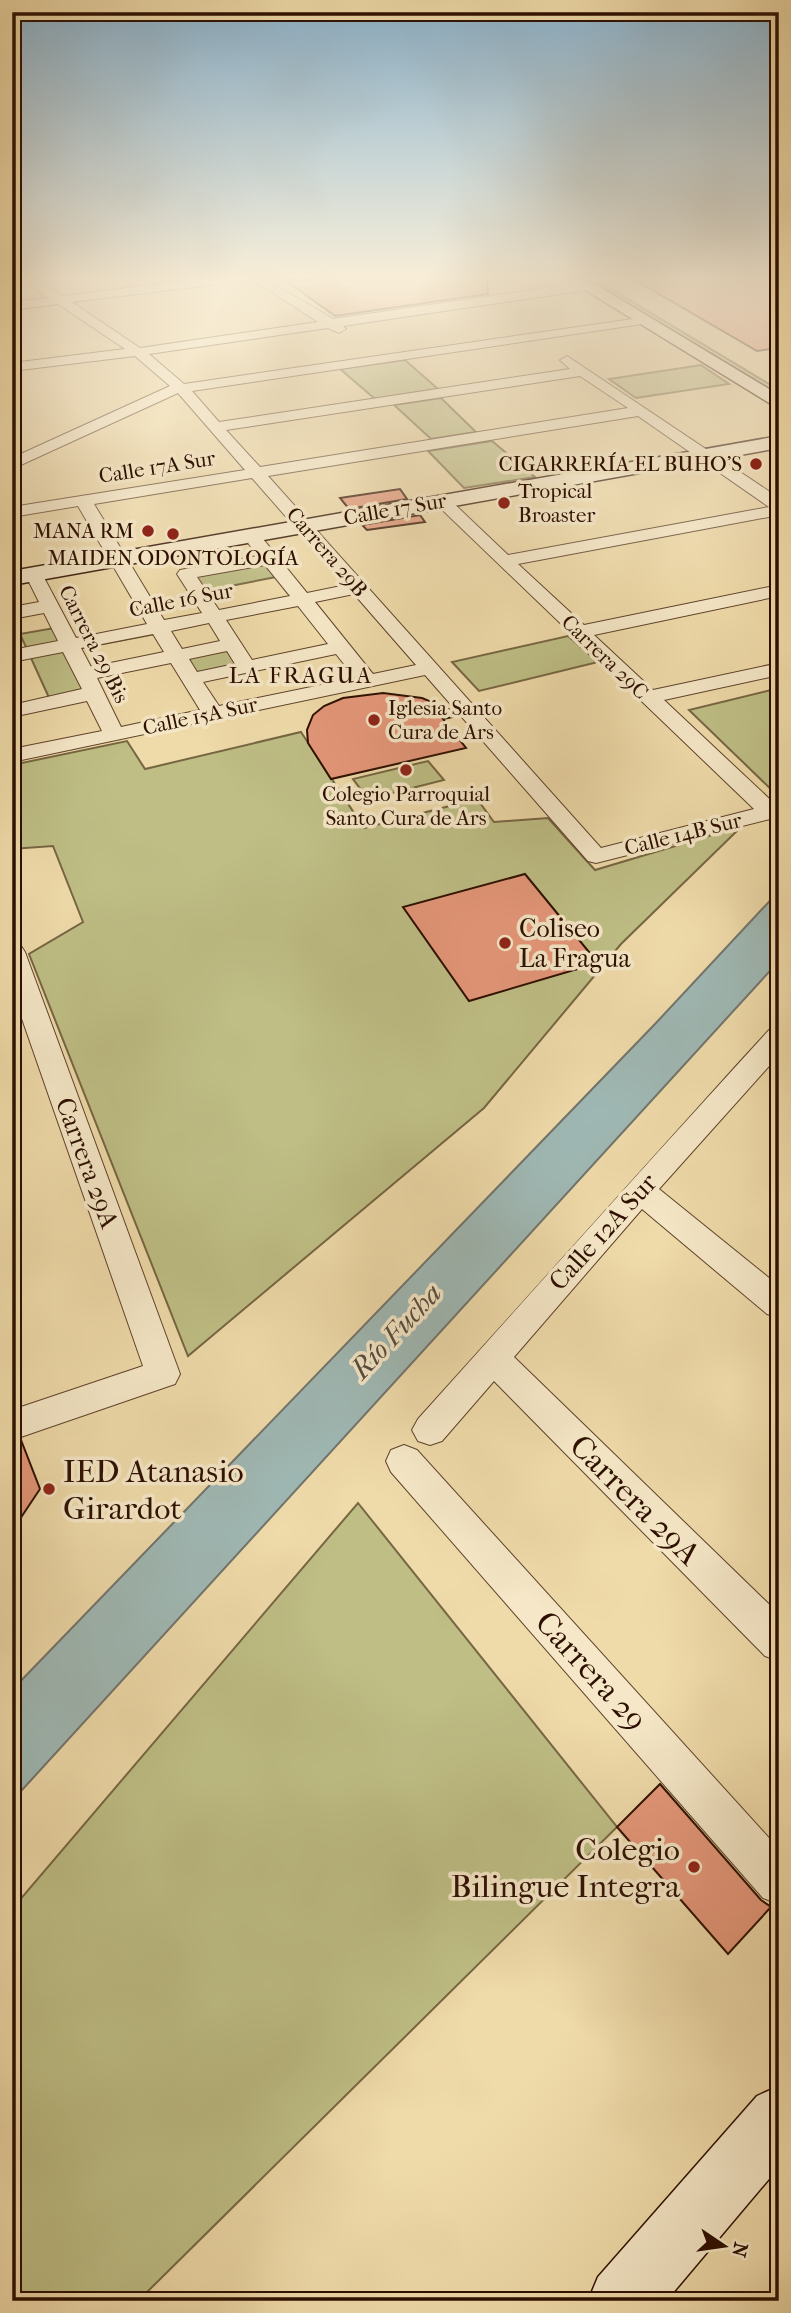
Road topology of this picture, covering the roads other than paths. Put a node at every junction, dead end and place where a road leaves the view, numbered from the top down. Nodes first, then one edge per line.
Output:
1 (189, 388) edge
2 (471, 388) edge
3 (607, 388) edge
4 (754, 388) edge
5 (182, 389) junction
6 (779, 403) edge
7 (640, 411) junction
8 (214, 427) junction
9 (779, 442) edge
10 (704, 455) junction
11 (12, 464) edge
12 (256, 472) junction
13 (83, 500) junction
14 (441, 501) junction
15 (779, 508) edge
16 (12, 512) edge
17 (304, 525) junction
18 (249, 535) junction
19 (116, 559) junction
20 (269, 559) junction
21 (504, 561) junction
22 (23, 576) edge
23 (283, 576) junction
24 (259, 581) dead end
25 (223, 588) dead end
26 (359, 589) junction
27 (779, 590) edge
28 (199, 592) junction
29 (302, 600) junction
30 (50, 606) junction
31 (12, 613) edge
32 (214, 617) junction
33 (159, 628) junction
34 (579, 632) junction
35 (232, 644) junction
36 (69, 645) junction
37 (341, 648) junction
38 (12, 656) edge
39 (177, 656) junction
40 (247, 667) junction
41 (430, 668) junction
42 (779, 669) edge
43 (191, 679) junction
44 (368, 681) junction
45 (89, 684) junction
46 (647, 698) junction
47 (12, 711) edge
48 (213, 714) junction
49 (114, 735) junction
50 (12, 756) edge
51 (770, 812) joint
52 (596, 856) joint
53 (12, 953) edge
54 (22, 1008) edge
55 (774, 1051) edge
56 (640, 1190) junction
57 (779, 1305) edge
58 (492, 1357) junction
59 (12, 1425) edge
60 (430, 1430) dead end
61 (404, 1461) dead end
62 (779, 1642) edge
63 (779, 1882) edge
64 (779, 2118) edge
65 (622, 2301) edge

1 - 5 street
2 - 8 street
3 - 7 street
4 - 6 main road
5 - 8 street, Carrera 29B
5 - 11 street
7 - 10 street
7 - 12 street, Calle 17A Sur
8 - 12 street, Carrera 29B
9 - 10 main road, Calle 17 Sur
10 - 14 main road, Calle 17 Sur
10 - 15 street
12 - 13 street, Calle 17A Sur
12 - 17 street, Carrera 29B
13 - 16 street, Calle 17A Sur
13 - 19 street
14 - 17 main road, Calle 17 Sur
14 - 21 street, Carrera 29C
15 - 21 street
17 - 18 main road, Calle 17 Sur
17 - 26 street, Carrera 29B
18 - 19 main road, Calle 17 Sur
18 - 20 street
19 - 22 main road, Calle 17 Sur
19 - 33 street
20 - 23 street
20 - 28 street
21 - 34 street, Carrera 29C
22 - 30 street, Carrera 29 Bis
23 - 24 street
23 - 29 street
25 - 28 street
26 - 29 street, Calle 16 Sur
26 - 41 street, Carrera 29B
27 - 34 street
28 - 32 street
29 - 32 street, Calle 16 Sur
29 - 37 street
30 - 31 street
30 - 36 street, Carrera 29 Bis
32 - 33 street, Calle 16 Sur
32 - 35 street
33 - 36 street, Calle 16 Sur
33 - 39 street
34 - 46 street, Carrera 29C
35 - 39 street
35 - 40 street
36 - 38 street, Calle 16 Sur
36 - 45 street, Carrera 29 Bis
37 - 40 street
37 - 44 street
39 - 43 street
39 - 45 street
40 - 43 street
41 - 44 street, Calle 15A Sur
41 - 52 street, Carrera 29B
42 - 46 street
43 - 48 street
44 - 48 street, Calle 15A Sur
45 - 47 street
45 - 49 street, Carrera 29 Bis
46 - 51 street, Carrera 29C
48 - 49 street, Calle 15A Sur
49 - 50 street, Calle 15A Sur
51 - 52 street, Calle 14B Sur
53 - 54 street, Carrera 29A
54 - 59 street, Carrera 29A
55 - 56 street, Calle 12A Sur
56 - 57 street
56 - 58 street, Calle 12A Sur
58 - 60 street, Calle 12A Sur
58 - 62 street, Carrera 29A
61 - 63 street, Carrera 29
64 - 65 main road

